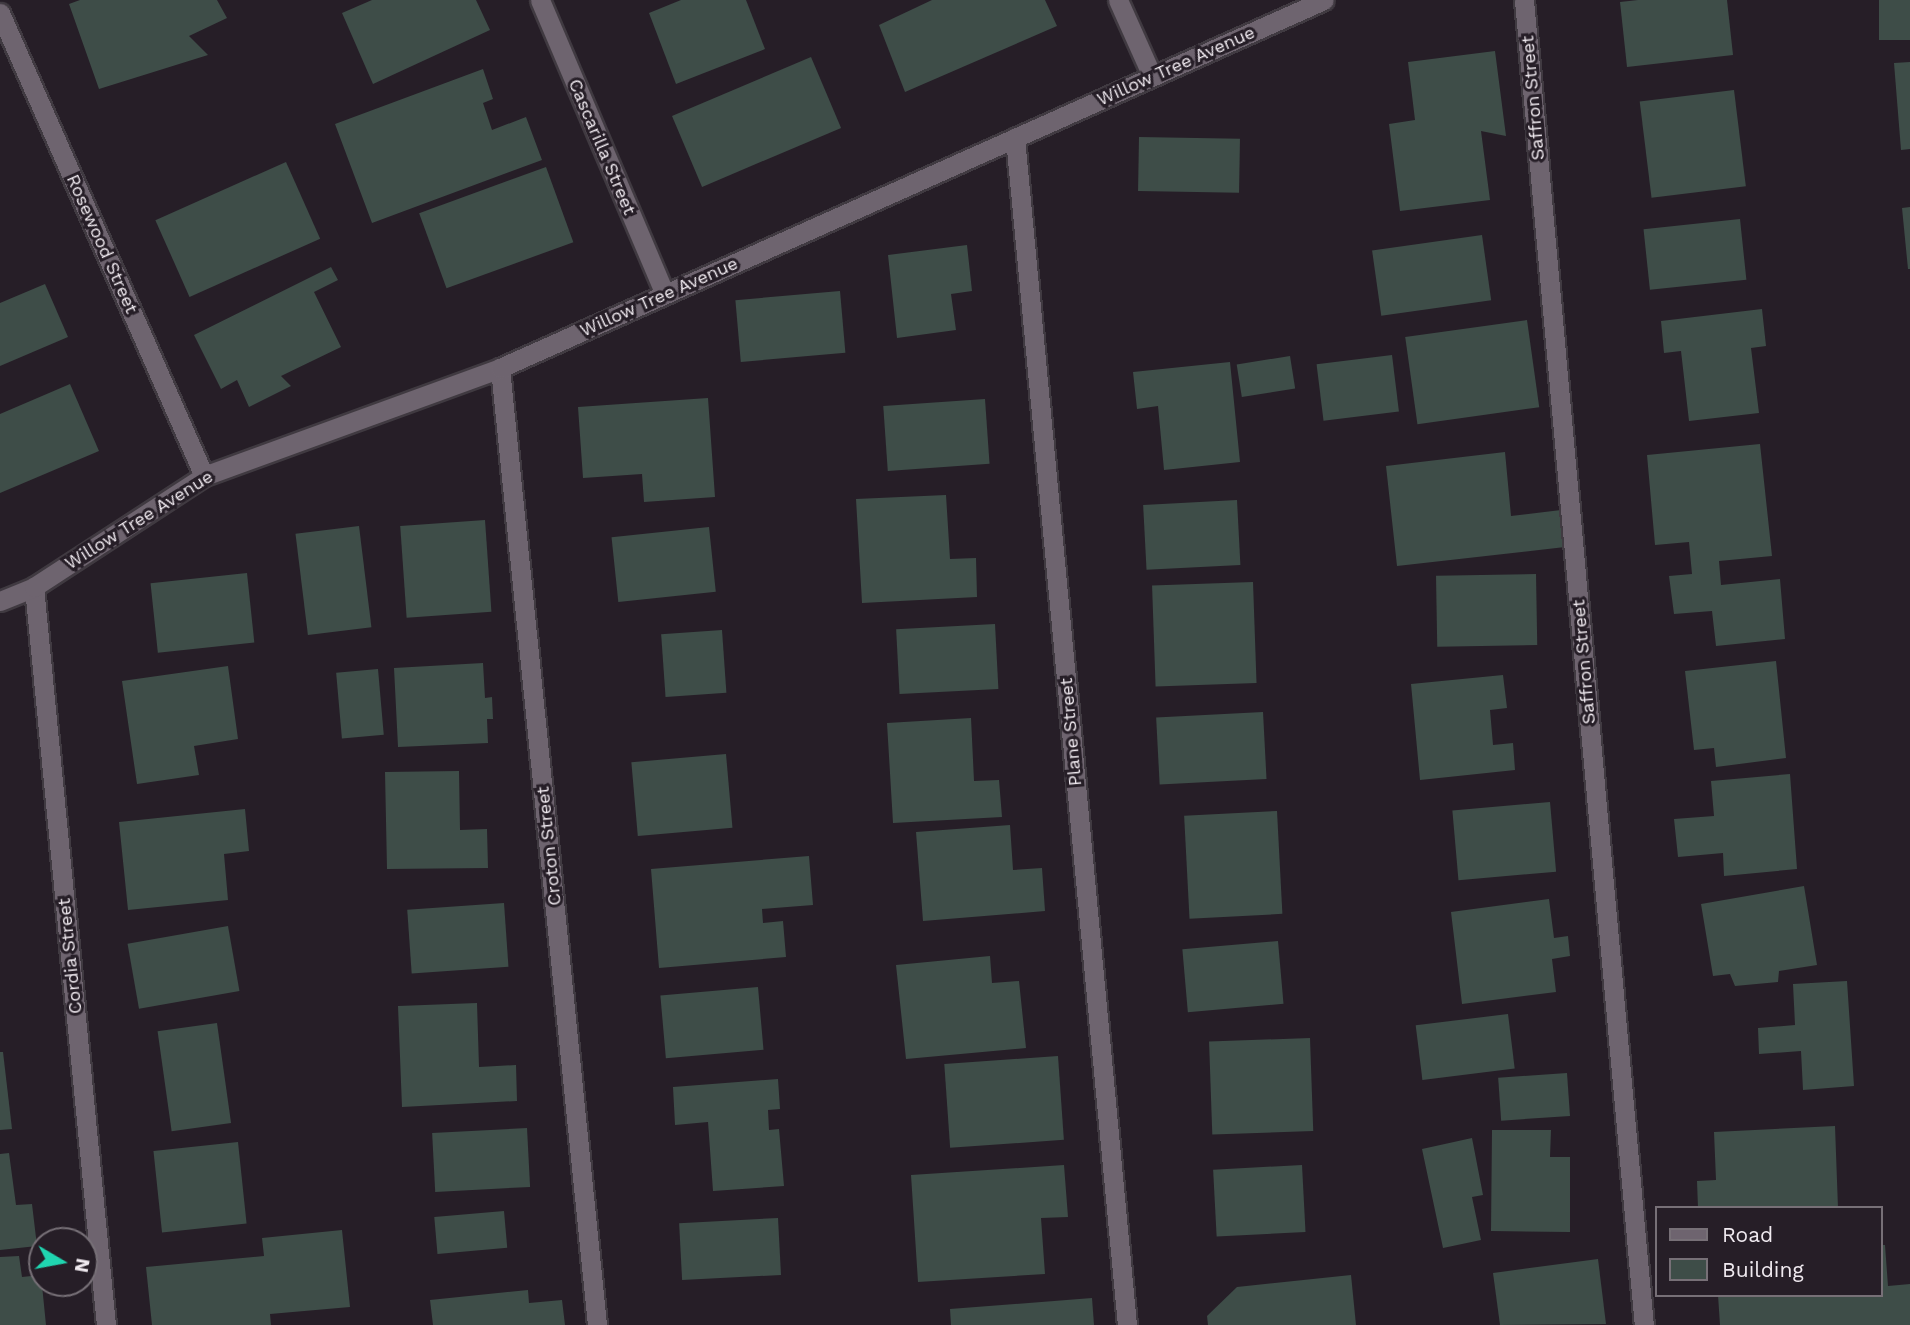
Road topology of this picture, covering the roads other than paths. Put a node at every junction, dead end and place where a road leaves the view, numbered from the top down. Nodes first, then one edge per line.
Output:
1 (540, 0) edge
2 (1118, 0) edge
3 (1324, 0) edge
4 (1524, 0) edge
5 (0, 13) edge
6 (1153, 76) junction
7 (1014, 138) junction
8 (665, 294) junction
9 (500, 368) junction
10 (204, 476) junction
11 (34, 587) junction
12 (0, 601) edge
13 (106, 1325) edge
14 (597, 1325) edge
15 (1127, 1325) edge
16 (1644, 1325) edge

1 - 8 street, Cascarilla Street
2 - 6 street
3 - 6 street, Willow Tree Avenue
4 - 16 street, Saffron Street
5 - 10 street, Rosewood Street
6 - 7 street, Willow Tree Avenue
7 - 8 street, Willow Tree Avenue
7 - 15 street, Plane Street
8 - 9 street, Willow Tree Avenue
9 - 10 street, Willow Tree Avenue
9 - 14 street, Croton Street
10 - 11 street, Willow Tree Avenue
11 - 12 street, Willow Tree Avenue
11 - 13 street, Cordia Street

